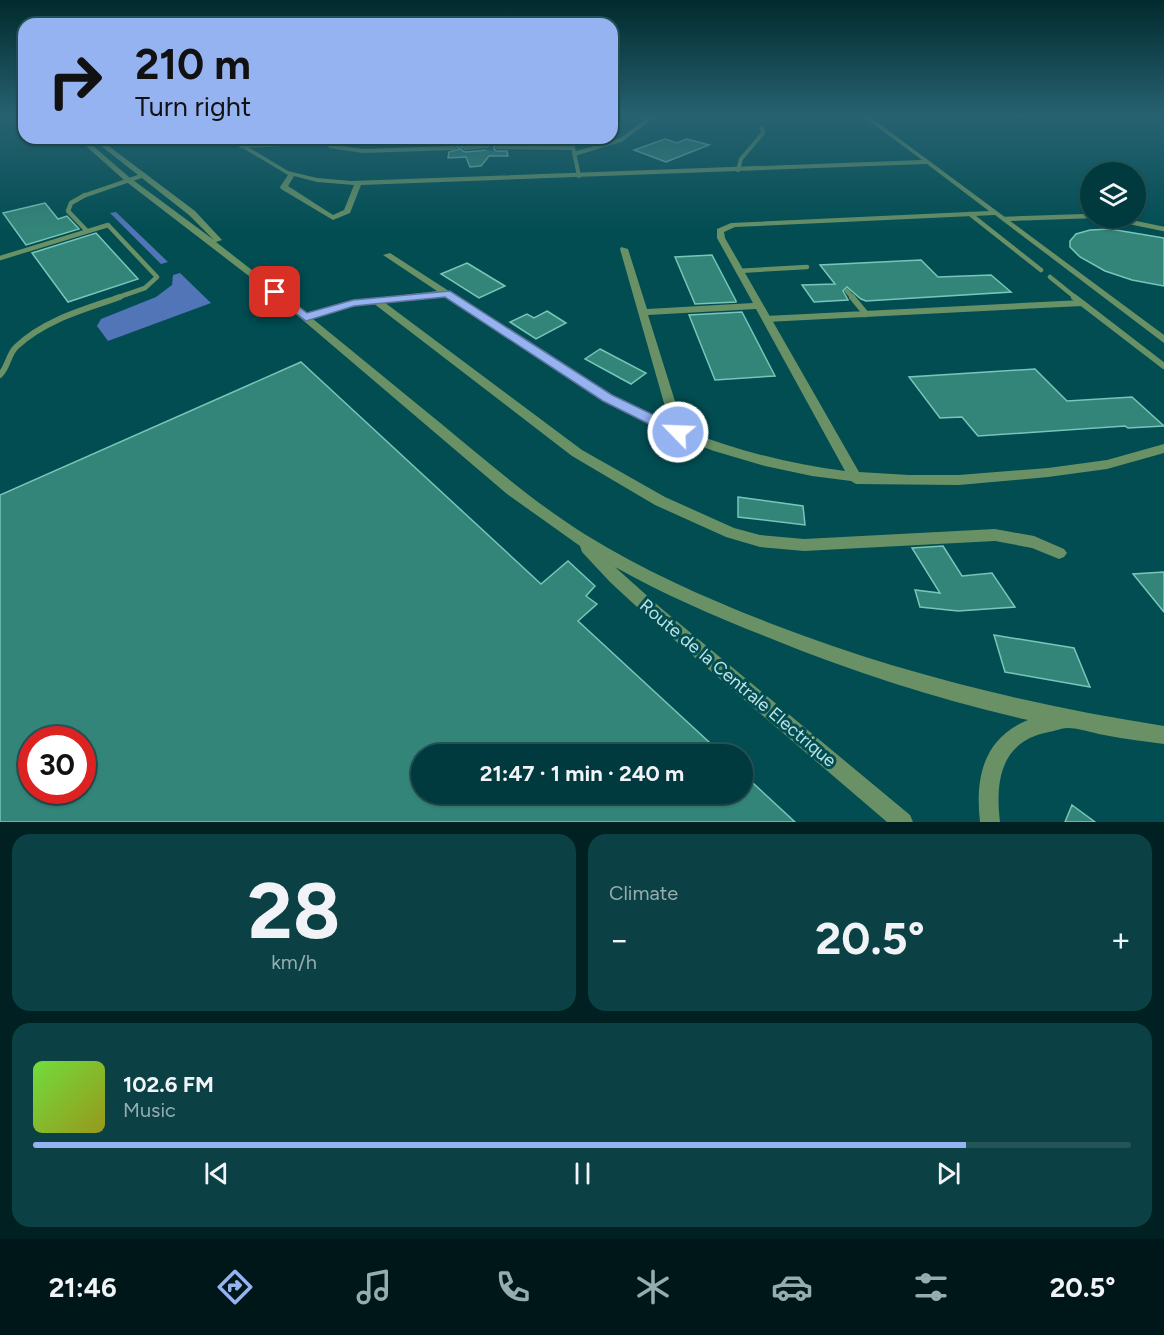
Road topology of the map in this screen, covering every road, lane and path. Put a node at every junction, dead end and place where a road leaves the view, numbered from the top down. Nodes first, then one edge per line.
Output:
1 (100, 155) edge
2 (117, 155) edge
3 (256, 155) edge
4 (574, 155) edge
5 (744, 155) edge
6 (920, 155) edge
7 (929, 162) junction
8 (738, 170) junction
9 (292, 174) junction
10 (144, 175) junction
11 (579, 176) junction
12 (128, 180) junction
13 (358, 183) junction
14 (970, 214) junction
15 (1000, 216) junction
16 (1080, 216) edge
17 (1146, 225) edge
18 (1164, 229) edge
19 (87, 231) junction
20 (624, 249) dead end
21 (228, 253) junction
22 (387, 255) dead end
23 (0, 258) edge
24 (807, 267) dead end
25 (1041, 270) dead end
26 (738, 271) junction
27 (1050, 277) dead end
28 (848, 291) dead end
29 (447, 293) junction
30 (375, 300) junction
31 (1082, 303) junction
32 (758, 306) junction
33 (642, 312) junction
34 (866, 314) junction
35 (306, 318) junction
36 (766, 319) junction
37 (1164, 340) edge
38 (1164, 366) edge
39 (0, 375) edge
40 (678, 432) junction
41 (1164, 448) edge
42 (856, 479) junction
43 (579, 538) junction
44 (1059, 553) dead end
45 (1071, 720) junction
46 (1164, 735) edge
47 (903, 822) edge
48 (990, 822) edge

1 - 12 street
2 - 10 street
3 - 9 street
4 - 11 lane
5 - 8 lane
6 - 7 street
7 - 8 street
7 - 15 street
8 - 11 street
9 - 13 street
9 - 13 street
10 - 12 lane
10 - 21 street
11 - 13 street
12 - 19 lane
12 - 21 street
14 - 15 street
14 - 25 lane
14 - 26 street
15 - 16 lane
15 - 37 street
17 - 18 lane
19 - 23 lane
19 - 39 lane
20 - 33 street
21 - 35 street
22 - 29 street
24 - 26 lane
26 - 32 street
27 - 31 lane
28 - 34 lane
29 - 30 street
29 - 40 street
30 - 35 street
30 - 44 street
31 - 34 lane
31 - 38 lane
32 - 33 street
32 - 36 street
33 - 40 street
34 - 36 lane
35 - 43 street
36 - 42 street
40 - 42 street
41 - 42 street
43 - 45 street
43 - 47 street, Route de la Centrale Electrique
45 - 46 street
45 - 48 street

